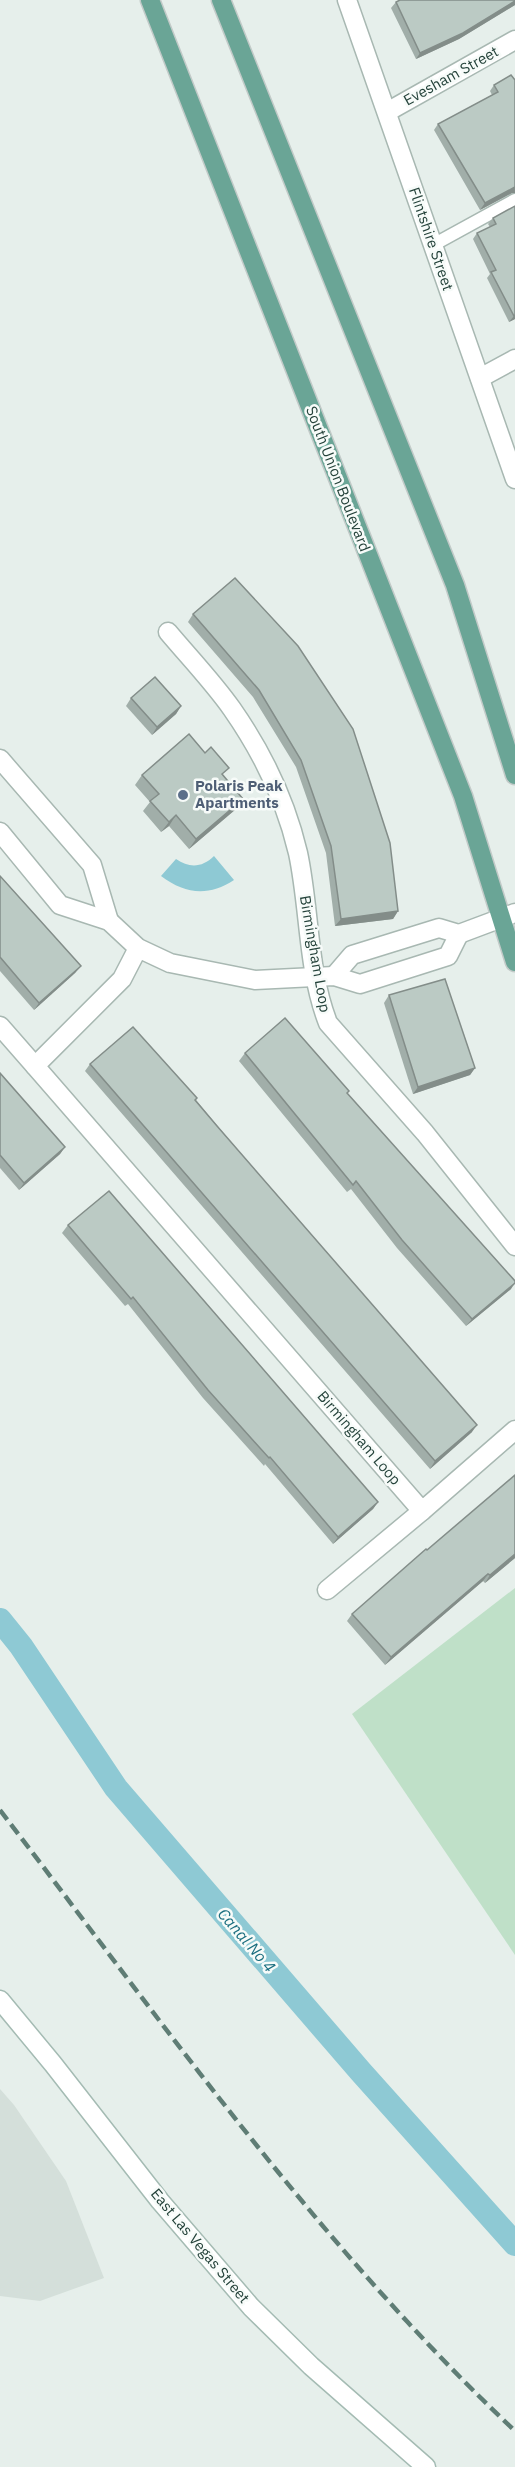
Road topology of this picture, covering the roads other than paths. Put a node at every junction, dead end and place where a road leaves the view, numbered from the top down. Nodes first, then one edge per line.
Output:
1 (150, 0) edge
2 (221, 0) edge
3 (347, 0) edge
4 (514, 44) edge
5 (387, 112) junction
6 (515, 200) edge
7 (433, 245) junction
8 (515, 359) edge
9 (480, 378) junction
10 (515, 479) edge
11 (168, 632) dead end
12 (0, 759) edge
13 (515, 775) edge
14 (0, 832) edge
15 (508, 915) edge
16 (109, 921) junction
17 (459, 934) junction
18 (138, 948) junction
19 (515, 962) edge
20 (325, 977) junction
21 (0, 1026) edge
22 (35, 1066) junction
23 (515, 1246) edge
24 (515, 1431) edge
25 (422, 1511) junction
26 (327, 1590) dead end
27 (0, 2000) edge
28 (426, 2467) edge

1 - 15 main road, South Union Boulevard
2 - 13 main road
3 - 5 street, Flintshire Street
4 - 5 street, Evesham Street
5 - 7 street, Flintshire Street
6 - 7 lane
7 - 9 street, Flintshire Street
8 - 9 street
9 - 10 street, Flintshire Street
11 - 20 street, Birmingham Loop
12 - 16 street
14 - 16 street
15 - 17 street
15 - 19 main road, South Union Boulevard
16 - 18 street
17 - 20 street
17 - 20 street
18 - 20 street
18 - 22 street
20 - 23 street, Birmingham Loop
21 - 22 street, Birmingham Loop
22 - 25 street, Birmingham Loop
24 - 25 street
25 - 26 street
27 - 28 street, East Las Vegas Street

